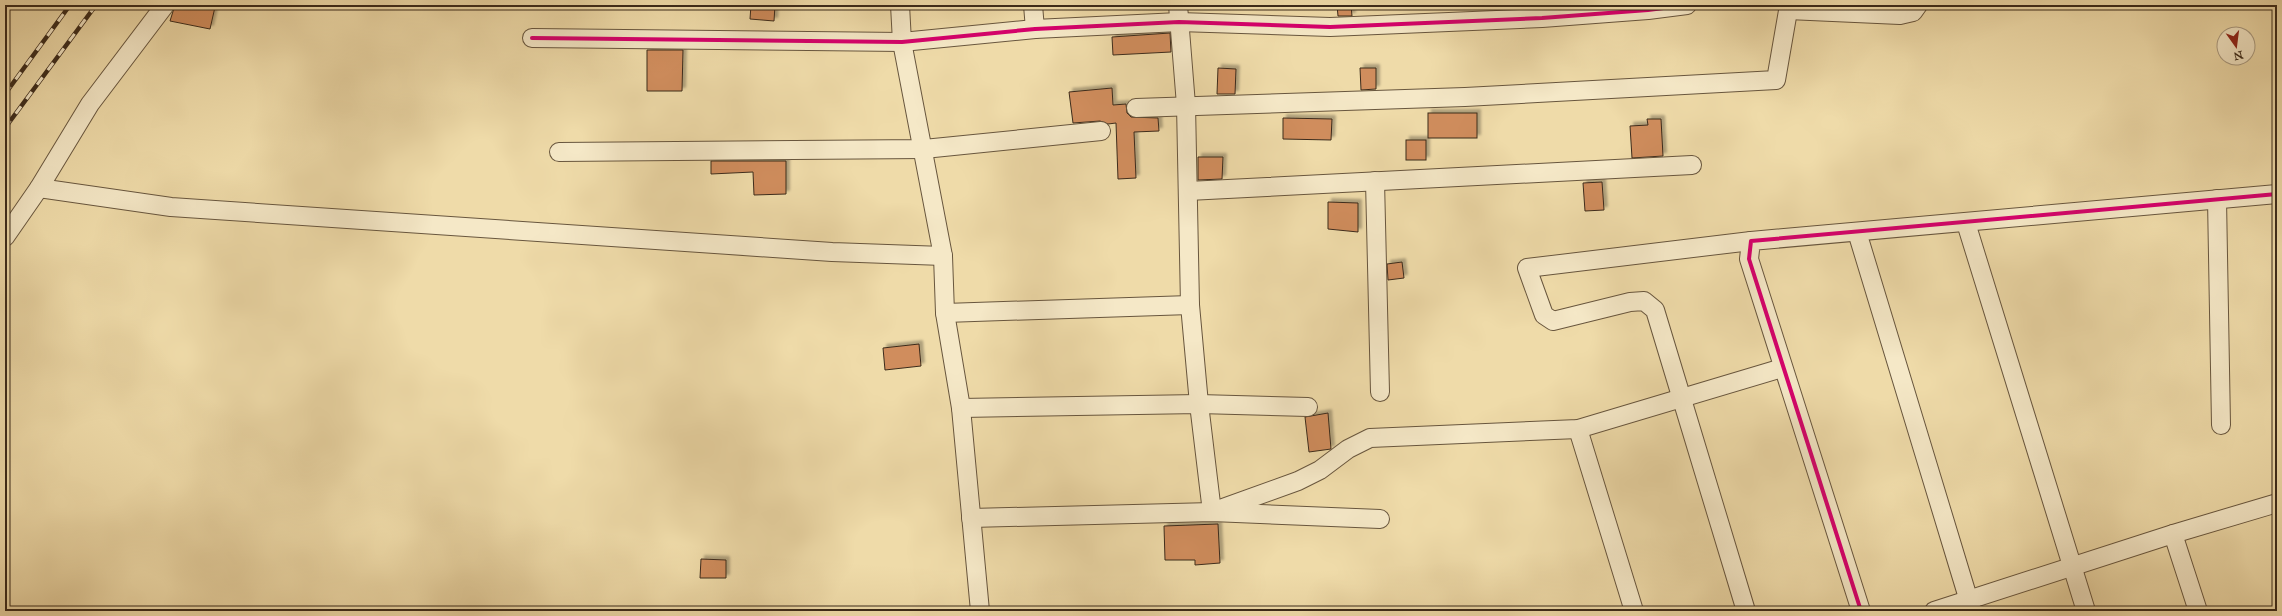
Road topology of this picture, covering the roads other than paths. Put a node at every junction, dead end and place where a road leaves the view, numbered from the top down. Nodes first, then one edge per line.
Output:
1 (165, 5) edge
2 (900, 5) edge
3 (1033, 5) edge
4 (1687, 5) edge
5 (1918, 5) edge
6 (1789, 8) edge
7 (1179, 14) edge
8 (1035, 29) junction
9 (532, 38) dead end
10 (902, 42) junction
11 (1186, 105) junction
12 (1136, 108) dead end
13 (1101, 131) dead end
14 (924, 149) junction
15 (559, 152) dead end
16 (1692, 164) dead end
17 (1376, 182) junction
18 (39, 188) junction
19 (1188, 192) junction
20 (2277, 194) edge
21 (2217, 200) junction
22 (1966, 223) junction
23 (1857, 232) junction
24 (5, 237) edge
25 (1751, 241) junction
26 (943, 256) junction
27 (1190, 305) junction
28 (945, 313) junction
29 (1782, 368) junction
30 (1380, 392) dead end
31 (1682, 398) junction
32 (1199, 404) junction
33 (1308, 407) dead end
34 (961, 408) junction
35 (2221, 425) dead end
36 (1578, 428) junction
37 (2277, 503) edge
38 (1212, 512) junction
39 (971, 518) junction
40 (1380, 519) dead end
41 (2173, 534) junction
42 (2071, 567) junction
43 (1970, 606) edge
44 (980, 611) edge
45 (1634, 611) edge
46 (1746, 611) edge
47 (1861, 611) edge
48 (1934, 611) edge
49 (2086, 611) edge
50 (2198, 611) edge

1 - 18 street
2 - 10 street
3 - 8 street
4 - 7 street
5 - 6 street
6 - 11 street
7 - 8 street
7 - 11 street
8 - 10 street
9 - 10 street
10 - 14 street
11 - 12 street
11 - 19 street
13 - 14 street
14 - 15 street
14 - 26 street
16 - 17 street
17 - 19 street
17 - 30 street
18 - 24 street
18 - 26 street
19 - 27 street
20 - 21 street
21 - 22 street
21 - 35 street
22 - 23 street
22 - 42 street
23 - 25 street
23 - 43 street
25 - 29 street
25 - 31 street
26 - 28 street
27 - 28 street
27 - 32 street
28 - 34 street
29 - 31 street
29 - 47 street
31 - 36 street
31 - 46 street
32 - 33 street
32 - 34 street
32 - 38 street
34 - 39 street
36 - 38 street
36 - 45 street
37 - 41 street
38 - 39 street
38 - 40 street
39 - 44 street
41 - 42 street
41 - 50 street
42 - 43 street
42 - 49 street
43 - 48 street

